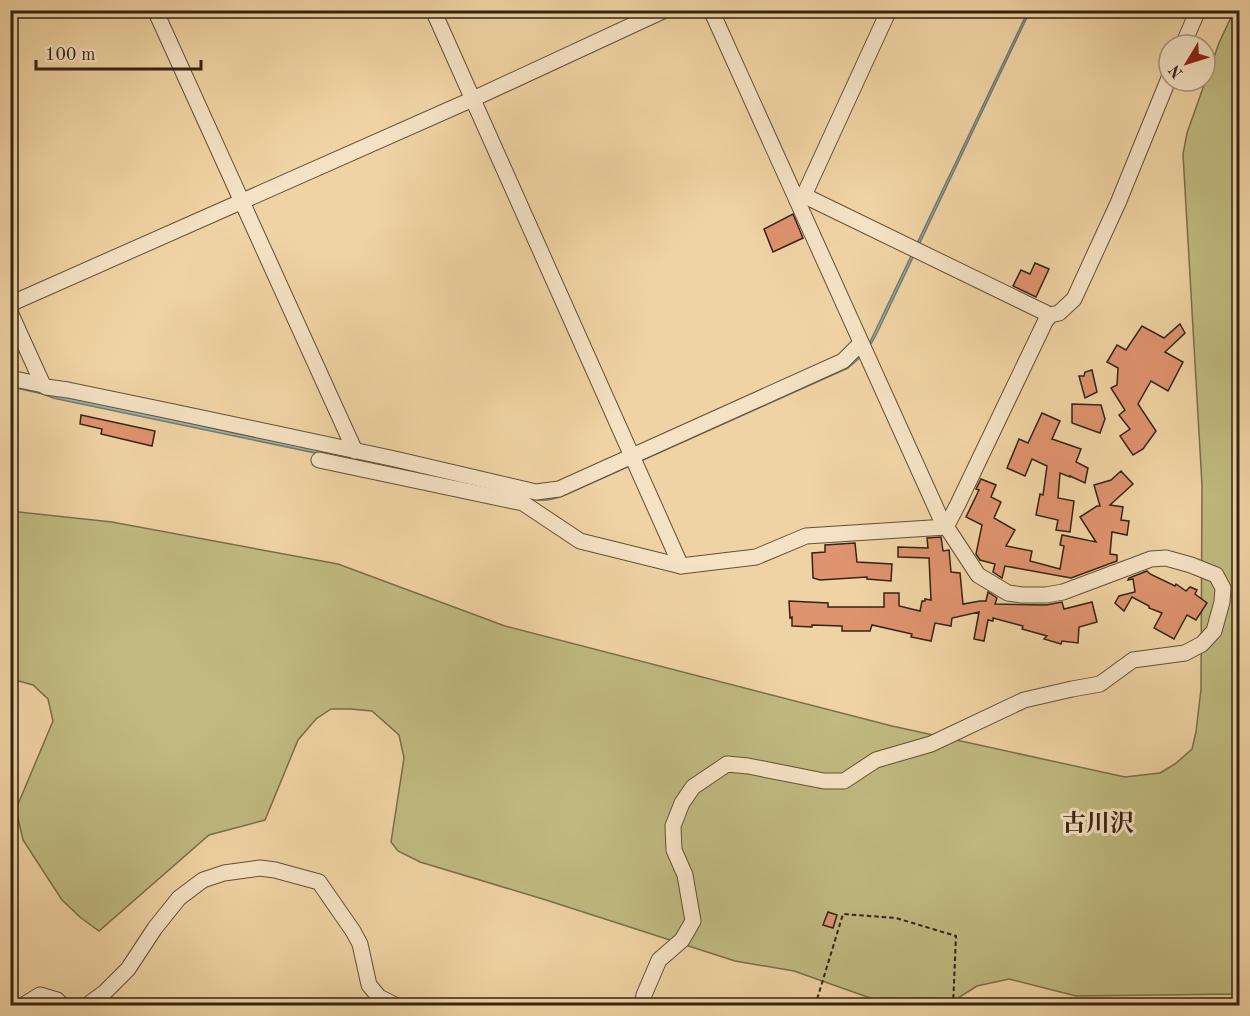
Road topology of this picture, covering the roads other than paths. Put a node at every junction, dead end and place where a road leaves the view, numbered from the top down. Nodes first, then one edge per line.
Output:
1 (155, 10) edge
2 (433, 10) edge
3 (665, 10) edge
4 (711, 10) edge
5 (889, 10) edge
6 (1198, 10) edge
7 (1188, 33) edge
8 (1163, 93) edge
9 (473, 99) junction
10 (797, 199) junction
11 (242, 201) junction
12 (10, 304) edge
13 (10, 312) edge
14 (1050, 315) junction
15 (861, 343) junction
16 (10, 378) edge
17 (43, 385) junction
18 (355, 451) junction
19 (632, 456) junction
20 (319, 460) dead end
21 (946, 527) junction
22 (681, 566) junction
23 (22, 1005) edge
24 (63, 1005) edge
25 (86, 1005) edge
26 (397, 1005) edge
27 (642, 1005) edge

1 - 11 street
2 - 9 street
3 - 9 street
4 - 10 street
5 - 10 street
6 - 7 street
8 - 14 street
9 - 11 street
9 - 19 street
10 - 14 street
10 - 15 street
11 - 12 street
11 - 18 street
13 - 17 street
14 - 21 street
15 - 19 street
15 - 21 street
16 - 17 street
17 - 18 street
18 - 19 street
19 - 22 street
20 - 22 street
21 - 22 street
21 - 27 street
23 - 24 street
25 - 26 street

